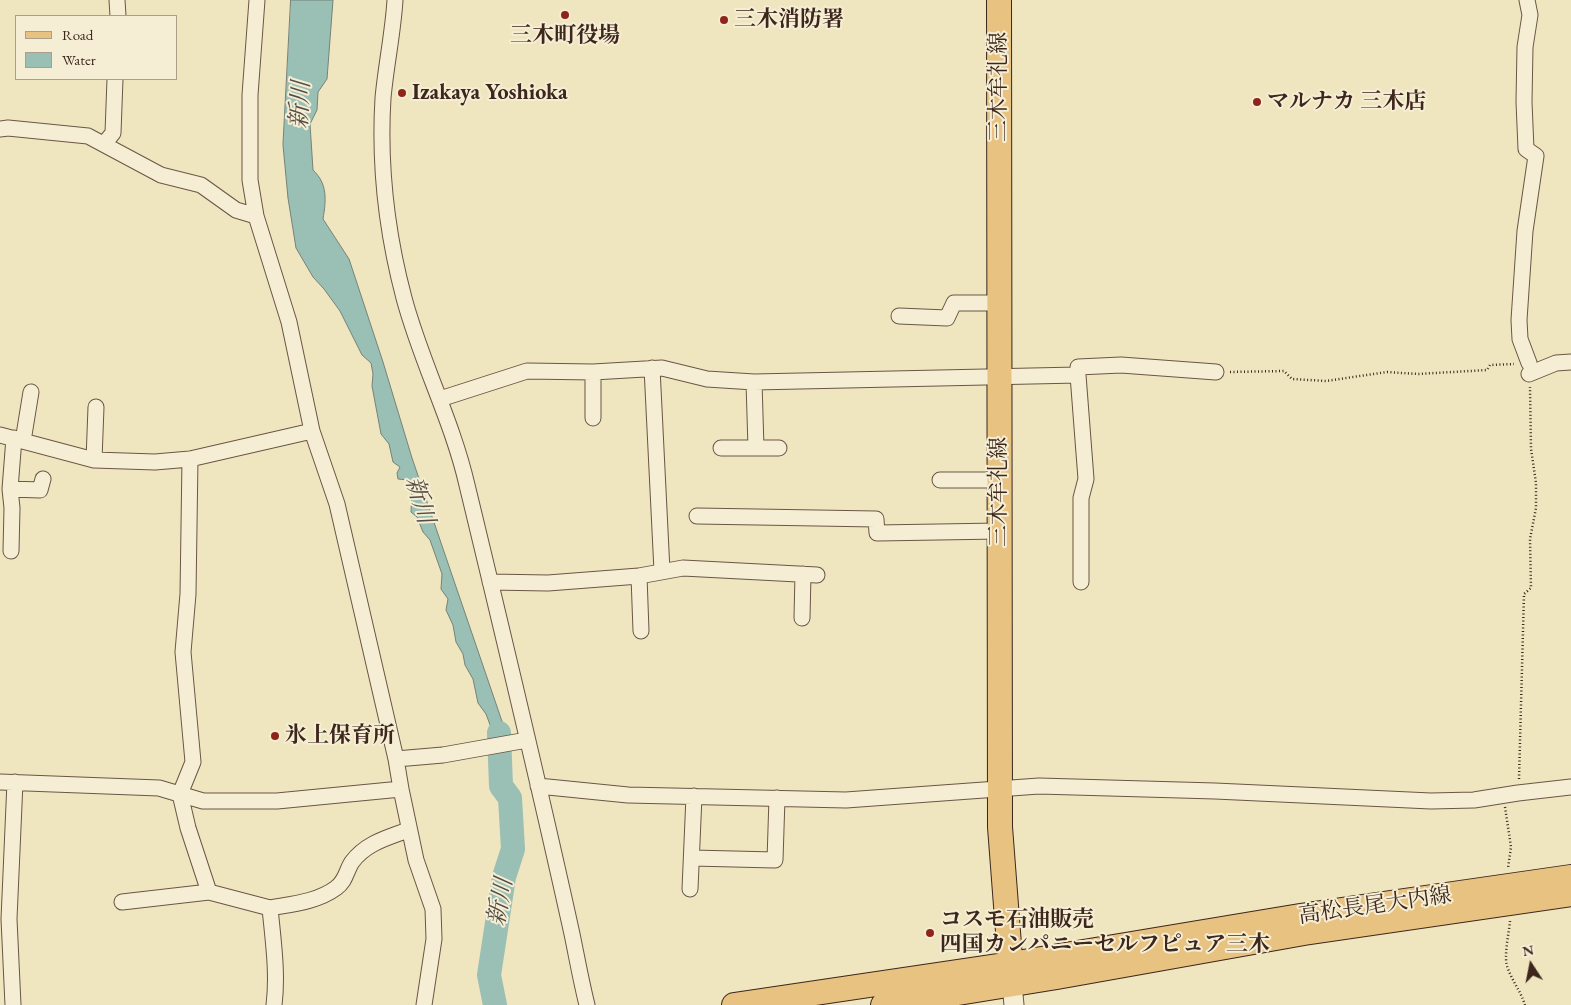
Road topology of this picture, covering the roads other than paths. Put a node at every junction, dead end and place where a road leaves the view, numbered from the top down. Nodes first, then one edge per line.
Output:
1 (117, 0) edge
2 (257, 0) edge
3 (395, 0) edge
4 (999, 0) edge
5 (1527, 0) edge
6 (118, 15) edge
7 (115, 80) edge
8 (0, 129) edge
9 (104, 144) junction
10 (256, 216) junction
11 (999, 303) junction
12 (899, 316) dead end
13 (1571, 362) edge
14 (652, 368) junction
15 (593, 372) junction
16 (1216, 372) road end
17 (1078, 375) junction
18 (999, 376) junction
19 (754, 382) junction
20 (31, 392) dead end
21 (440, 399) junction
22 (96, 407) dead end
23 (592, 418) dead end
24 (312, 431) junction
25 (12, 438) edge
26 (721, 448) dead end
27 (756, 448) junction
28 (779, 448) dead end
29 (190, 458) junction
30 (94, 460) junction
31 (43, 479) dead end
32 (940, 480) dead end
33 (999, 480) junction
34 (10, 489) junction
35 (697, 516) dead end
36 (999, 531) junction
37 (11, 551) dead end
38 (662, 571) junction
39 (640, 576) junction
40 (490, 582) junction
41 (1081, 582) dead end
42 (802, 618) dead end
43 (641, 631) dead end
44 (527, 740) junction
45 (396, 759) junction
46 (7, 782) edge
47 (538, 786) junction
48 (1571, 787) edge
49 (1000, 788) junction
50 (401, 789) junction
51 (180, 794) junction
52 (694, 796) junction
53 (777, 798) junction
54 (408, 830) junction
55 (692, 858) junction
56 (1571, 877) edge
57 (690, 889) dead end
58 (209, 892) junction
59 (1571, 894) edge
60 (122, 902) dead end
61 (270, 908) junction
62 (1013, 984) edge
63 (13, 1005) edge
64 (274, 1005) edge
65 (424, 1005) edge
66 (586, 1005) edge
67 (734, 1005) edge
68 (883, 1005) edge

1 - 6 street
2 - 10 street
3 - 21 street
4 - 11 main road, 三木牟礼線
5 - 13 street
7 - 9 street
8 - 9 street
9 - 10 street
10 - 24 street
11 - 12 street
11 - 18 main road, 三木牟礼線
14 - 15 street
14 - 19 street
14 - 38 street
15 - 21 street
15 - 23 street
16 - 17 street
17 - 18 street
17 - 41 street
18 - 19 street
18 - 33 main road, 三木牟礼線
19 - 27 street
20 - 25 street
21 - 40 street
22 - 30 street
24 - 29 street
24 - 45 street
25 - 30 street
25 - 34 street
26 - 27 street
27 - 28 street
29 - 30 street
29 - 51 street
31 - 34 street
32 - 33 street
33 - 36 main road, 三木牟礼線
34 - 37 street
35 - 36 street
36 - 49 main road, 三木牟礼線
38 - 39 street
38 - 42 street
39 - 40 street
39 - 43 street
40 - 44 street
44 - 45 street
44 - 47 street
45 - 50 street
46 - 51 street
46 - 63 street
47 - 52 street
47 - 66 street
48 - 49 street
49 - 53 street
49 - 62 main road, 三木牟礼線
50 - 51 street
50 - 54 street
51 - 58 street
52 - 53 street
52 - 55 street
53 - 55 street
54 - 61 street
54 - 65 street
55 - 57 street
56 - 62 main road, 高松長尾大内線
58 - 60 street
58 - 61 street
59 - 62 main road, 高松長尾大内線
61 - 64 street
62 - 67 main road, 高松長尾大内線
62 - 68 main road, 高松長尾大内線

